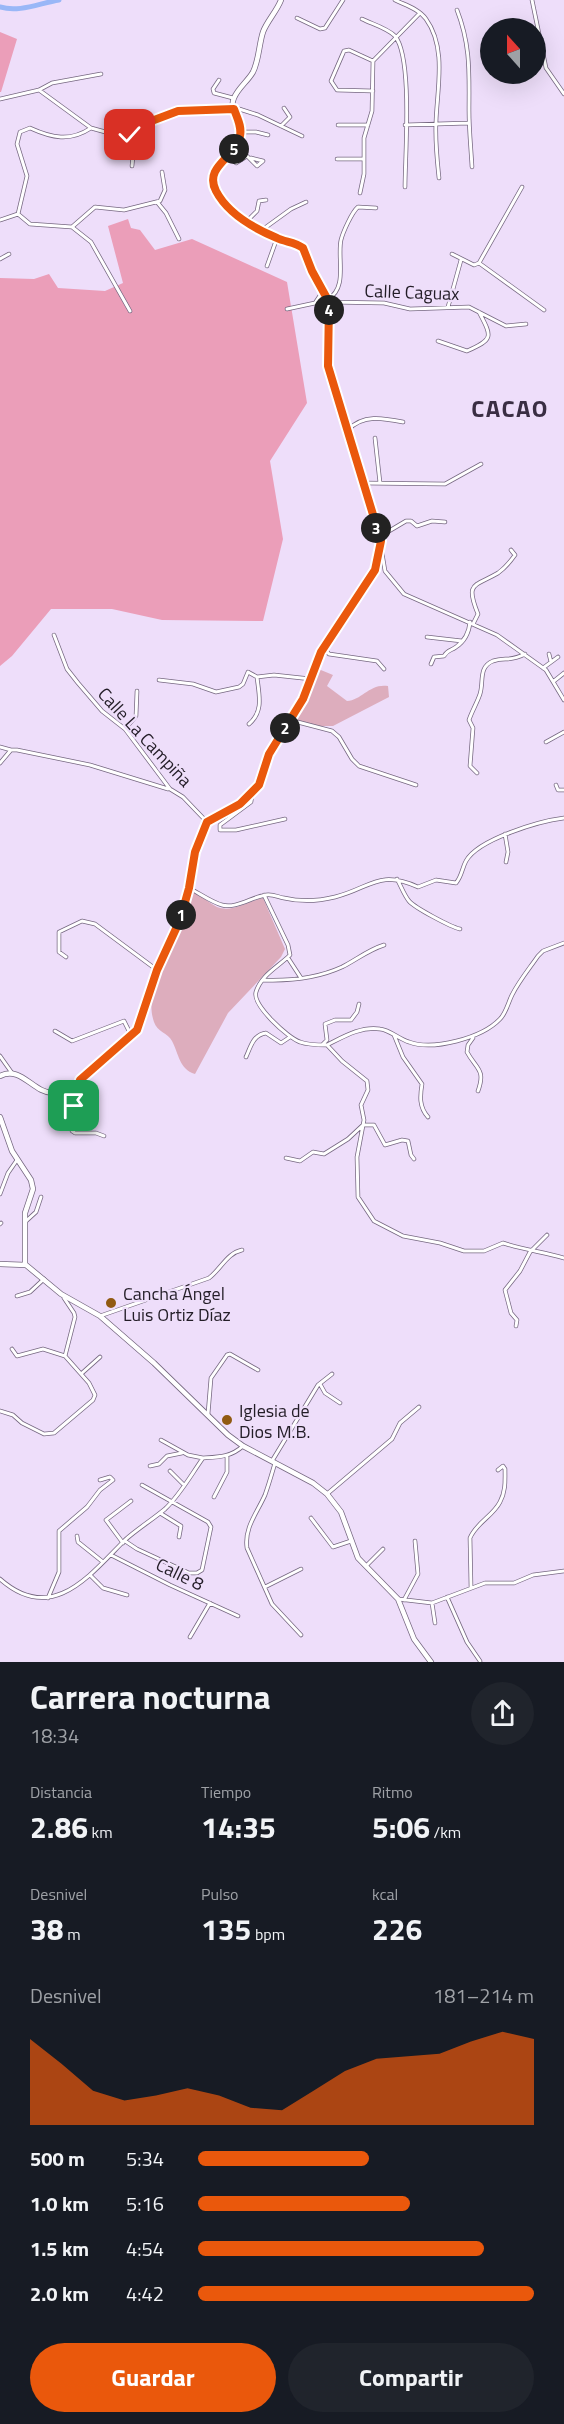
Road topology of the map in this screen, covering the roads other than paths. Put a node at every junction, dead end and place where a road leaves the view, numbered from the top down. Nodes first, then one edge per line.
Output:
1 (281, 0) edge
2 (394, 0) edge
3 (532, 0) edge
4 (341, 1) edge
5 (457, 10) dead end
6 (420, 13) junction
7 (297, 18) dead end
8 (362, 19) dead end
9 (395, 37) junction
10 (373, 61) junction
11 (101, 74) dead end
12 (219, 80) dead end
13 (39, 90) junction
14 (373, 91) junction
15 (564, 94) edge
16 (234, 98) junction
17 (0, 99) edge
18 (234, 108) junction
19 (284, 108) dead end
20 (469, 123) junction
21 (435, 124) junction
22 (338, 125) dead end
23 (368, 125) junction
24 (405, 125) junction
25 (281, 126) junction
26 (91, 128) junction
27 (125, 131) junction
28 (240, 132) junction
29 (268, 135) dead end
30 (302, 136) dead end
31 (228, 155) junction
32 (251, 158) dead end
33 (337, 159) dead end
34 (364, 159) junction
35 (132, 166) dead end
36 (472, 167) dead end
37 (162, 172) dead end
38 (439, 178) dead end
39 (405, 187) dead end
40 (522, 187) dead end
41 (360, 194) dead end
42 (266, 200) dead end
43 (157, 202) junction
44 (306, 202) dead end
45 (376, 208) dead end
46 (18, 214) junction
47 (0, 220) edge
48 (246, 222) junction
49 (72, 227) junction
50 (262, 230) junction
51 (277, 238) junction
52 (179, 239) dead end
53 (9, 254) dead end
54 (452, 254) dead end
55 (0, 259) edge
56 (461, 260) junction
57 (479, 263) junction
58 (267, 266) dead end
59 (324, 290) junction
60 (329, 301) junction
61 (448, 307) junction
62 (287, 309) dead end
63 (478, 310) junction
64 (544, 310) dead end
65 (130, 311) dead end
66 (526, 324) dead end
67 (438, 341) dead end
68 (403, 422) dead end
69 (348, 430) junction
70 (375, 438) dead end
71 (481, 464) dead end
72 (362, 483) junction
73 (380, 483) junction
74 (445, 522) dead end
75 (381, 541) junction
76 (511, 550) dead end
77 (472, 623) junction
78 (54, 634) dead end
79 (427, 637) dead end
80 (462, 641) junction
81 (324, 648) junction
82 (525, 654) junction
83 (549, 654) dead end
84 (558, 657) dead end
85 (551, 662) junction
86 (430, 664) dead end
87 (543, 668) junction
88 (384, 669) dead end
89 (564, 673) edge
90 (256, 677) junction
91 (311, 679) junction
92 (159, 680) dead end
93 (554, 681) junction
94 (137, 691) dead end
95 (564, 700) edge
96 (290, 720) junction
97 (249, 724) dead end
98 (125, 729) junction
99 (564, 732) edge
100 (546, 742) dead end
101 (0, 747) edge
102 (11, 750) junction
103 (0, 763) edge
104 (477, 773) dead end
105 (416, 785) dead end
106 (556, 785) dead end
107 (170, 789) junction
108 (564, 790) edge
109 (252, 794) junction
110 (564, 818) edge
111 (285, 819) dead end
112 (207, 822) junction
113 (505, 834) junction
114 (506, 862) dead end
115 (397, 879) junction
116 (189, 888) junction
117 (264, 895) junction
118 (460, 929) dead end
119 (564, 943) edge
120 (384, 945) dead end
121 (66, 957) dead end
122 (288, 958) junction
123 (157, 970) junction
124 (301, 978) junction
125 (263, 980) junction
126 (359, 1004) dead end
127 (55, 1031) dead end
128 (394, 1035) junction
129 (290, 1036) junction
130 (132, 1037) junction
131 (473, 1038) junction
132 (321, 1045) junction
133 (327, 1045) junction
134 (0, 1056) edge
135 (246, 1057) dead end
136 (12, 1073) junction
137 (0, 1076) edge
138 (80, 1080) junction
139 (478, 1091) dead end
140 (0, 1117) edge
141 (428, 1117) dead end
142 (363, 1125) junction
143 (104, 1136) dead end
144 (286, 1158) dead end
145 (414, 1159) dead end
146 (17, 1160) junction
147 (0, 1194) edge
148 (41, 1197) dead end
149 (25, 1222) junction
150 (547, 1235) dead end
151 (243, 1250) dead end
152 (530, 1252) junction
153 (564, 1258) edge
154 (0, 1264) edge
155 (25, 1265) junction
156 (44, 1279) junction
157 (61, 1294) junction
158 (17, 1296) dead end
159 (100, 1316) junction
160 (516, 1326) dead end
161 (12, 1349) dead end
162 (65, 1356) junction
163 (100, 1358) dead end
164 (258, 1370) dead end
165 (81, 1374) junction
166 (332, 1374) dead end
167 (320, 1384) junction
168 (340, 1403) dead end
169 (419, 1407) dead end
170 (0, 1411) edge
171 (207, 1415) junction
172 (161, 1440) dead end
173 (243, 1446) junction
174 (184, 1452) junction
175 (227, 1456) junction
176 (203, 1458) junction
177 (274, 1462) junction
178 (150, 1466) dead end
179 (498, 1470) dead end
180 (170, 1471) dead end
181 (100, 1480) dead end
182 (142, 1485) dead end
183 (184, 1485) junction
184 (327, 1494) junction
185 (214, 1497) dead end
186 (131, 1501) dead end
187 (172, 1502) junction
188 (160, 1513) junction
189 (310, 1518) dead end
190 (77, 1536) dead end
191 (179, 1537) dead end
192 (351, 1541) junction
193 (415, 1541) dead end
194 (124, 1542) junction
195 (383, 1549) dead end
196 (111, 1555) junction
197 (103, 1562) junction
198 (366, 1566) junction
199 (301, 1569) dead end
200 (564, 1571) edge
201 (91, 1576) junction
202 (0, 1579) edge
203 (265, 1587) junction
204 (471, 1587) junction
205 (127, 1595) dead end
206 (447, 1597) junction
207 (48, 1598) junction
208 (398, 1599) junction
209 (404, 1600) junction
210 (210, 1603) junction
211 (432, 1603) junction
212 (238, 1616) dead end
213 (435, 1623) dead end
214 (302, 1635) dead end
215 (190, 1637) dead end
216 (431, 1662) edge
217 (480, 1662) edge

1 - 16 street
2 - 6 street
3 - 15 street
4 - 7 street
5 - 20 street
6 - 9 street
6 - 21 street
8 - 9 street
9 - 10 street
9 - 24 street
10 - 14 street
10 - 14 street
11 - 13 street
12 - 16 street
13 - 17 street
13 - 26 street
14 - 23 street
16 - 18 street
18 - 25 street
18 - 27 street
18 - 28 street
19 - 25 street
20 - 21 street
20 - 36 street
21 - 24 street
21 - 38 street
22 - 23 street
23 - 34 street
24 - 39 street
25 - 30 street
26 - 27 street
26 - 46 street
27 - 35 street
28 - 29 street
28 - 31 street
31 - 32 street
31 - 48 street
33 - 34 street
34 - 41 street
37 - 43 street
40 - 57 street
42 - 48 street
43 - 49 street
43 - 52 street
44 - 50 street
45 - 60 street
46 - 47 street
46 - 49 street
48 - 50 street
49 - 65 street
50 - 51 street
51 - 58 street
51 - 59 street
53 - 55 street
54 - 56 street
56 - 57 street
56 - 61 street
57 - 64 street
59 - 60 street
59 - 62 street
60 - 61 street, Calle Caguax
60 - 69 street
61 - 63 street, Calle Caguax
63 - 66 street, Calle Caguax
63 - 67 street
68 - 69 street
69 - 72 street
70 - 73 street
71 - 73 street
72 - 73 street
72 - 75 street
74 - 75 street
75 - 77 street
75 - 81 street
76 - 77 street
77 - 80 street
77 - 82 street
78 - 98 street, Calle La Campiña
79 - 80 street
80 - 86 street
81 - 88 street
81 - 91 street
82 - 87 street
82 - 104 street
83 - 85 street
84 - 85 street
85 - 87 street
87 - 93 street
89 - 93 street
90 - 91 street
90 - 92 street
90 - 97 street
91 - 96 street
93 - 95 street
94 - 98 street
96 - 105 street
96 - 109 street
98 - 107 street, Calle La Campiña
99 - 100 street
101 - 102 street
102 - 103 street
102 - 107 street
106 - 108 street
107 - 112 street, Calle La Campiña
109 - 111 street
109 - 112 street
110 - 113 street
112 - 116 street
113 - 114 street
113 - 115 street
115 - 117 street
115 - 118 street
116 - 117 street
116 - 123 street
117 - 122 street
119 - 131 street
120 - 124 street
121 - 123 street
122 - 124 street
122 - 125 street
123 - 130 street
124 - 125 street
125 - 129 street
126 - 132 street
127 - 130 street
128 - 131 street
128 - 133 street
128 - 141 street
129 - 132 street
129 - 135 street
130 - 138 street
131 - 139 street
132 - 133 street
133 - 142 street
134 - 136 street
136 - 137 street
136 - 138 street
138 - 143 street
140 - 146 street
142 - 144 street
142 - 145 street
142 - 152 street
146 - 147 street
146 - 149 street
148 - 149 street
149 - 155 street
150 - 152 street
151 - 159 street
152 - 153 street
152 - 160 street
154 - 155 street
155 - 156 street
156 - 157 street
156 - 158 street
157 - 159 street
157 - 162 street
159 - 171 street
161 - 162 street
162 - 165 street
163 - 165 street
164 - 171 street
165 - 170 street
166 - 167 street
167 - 168 street
167 - 177 street
169 - 184 street
171 - 173 street
172 - 174 street
173 - 175 street
173 - 177 street
174 - 176 street
174 - 178 street
175 - 176 street
175 - 185 street
176 - 183 street
177 - 184 street
177 - 203 street
179 - 204 street
180 - 183 street
181 - 207 street
182 - 187 street
183 - 187 street
184 - 192 street
186 - 194 street
187 - 188 street
187 - 194 street
188 - 191 street
188 - 194 street
189 - 192 street
190 - 197 street
192 - 198 street
193 - 209 street
194 - 196 street
195 - 198 street
196 - 197 street
196 - 210 street, Calle 8
197 - 201 street
198 - 208 street
199 - 203 street
200 - 204 street
201 - 205 street
201 - 207 street
202 - 207 street
203 - 214 street
204 - 206 street
206 - 211 street
206 - 217 street
208 - 209 street
208 - 216 street
209 - 211 street
210 - 212 street, Calle 8
210 - 215 street
211 - 213 street

